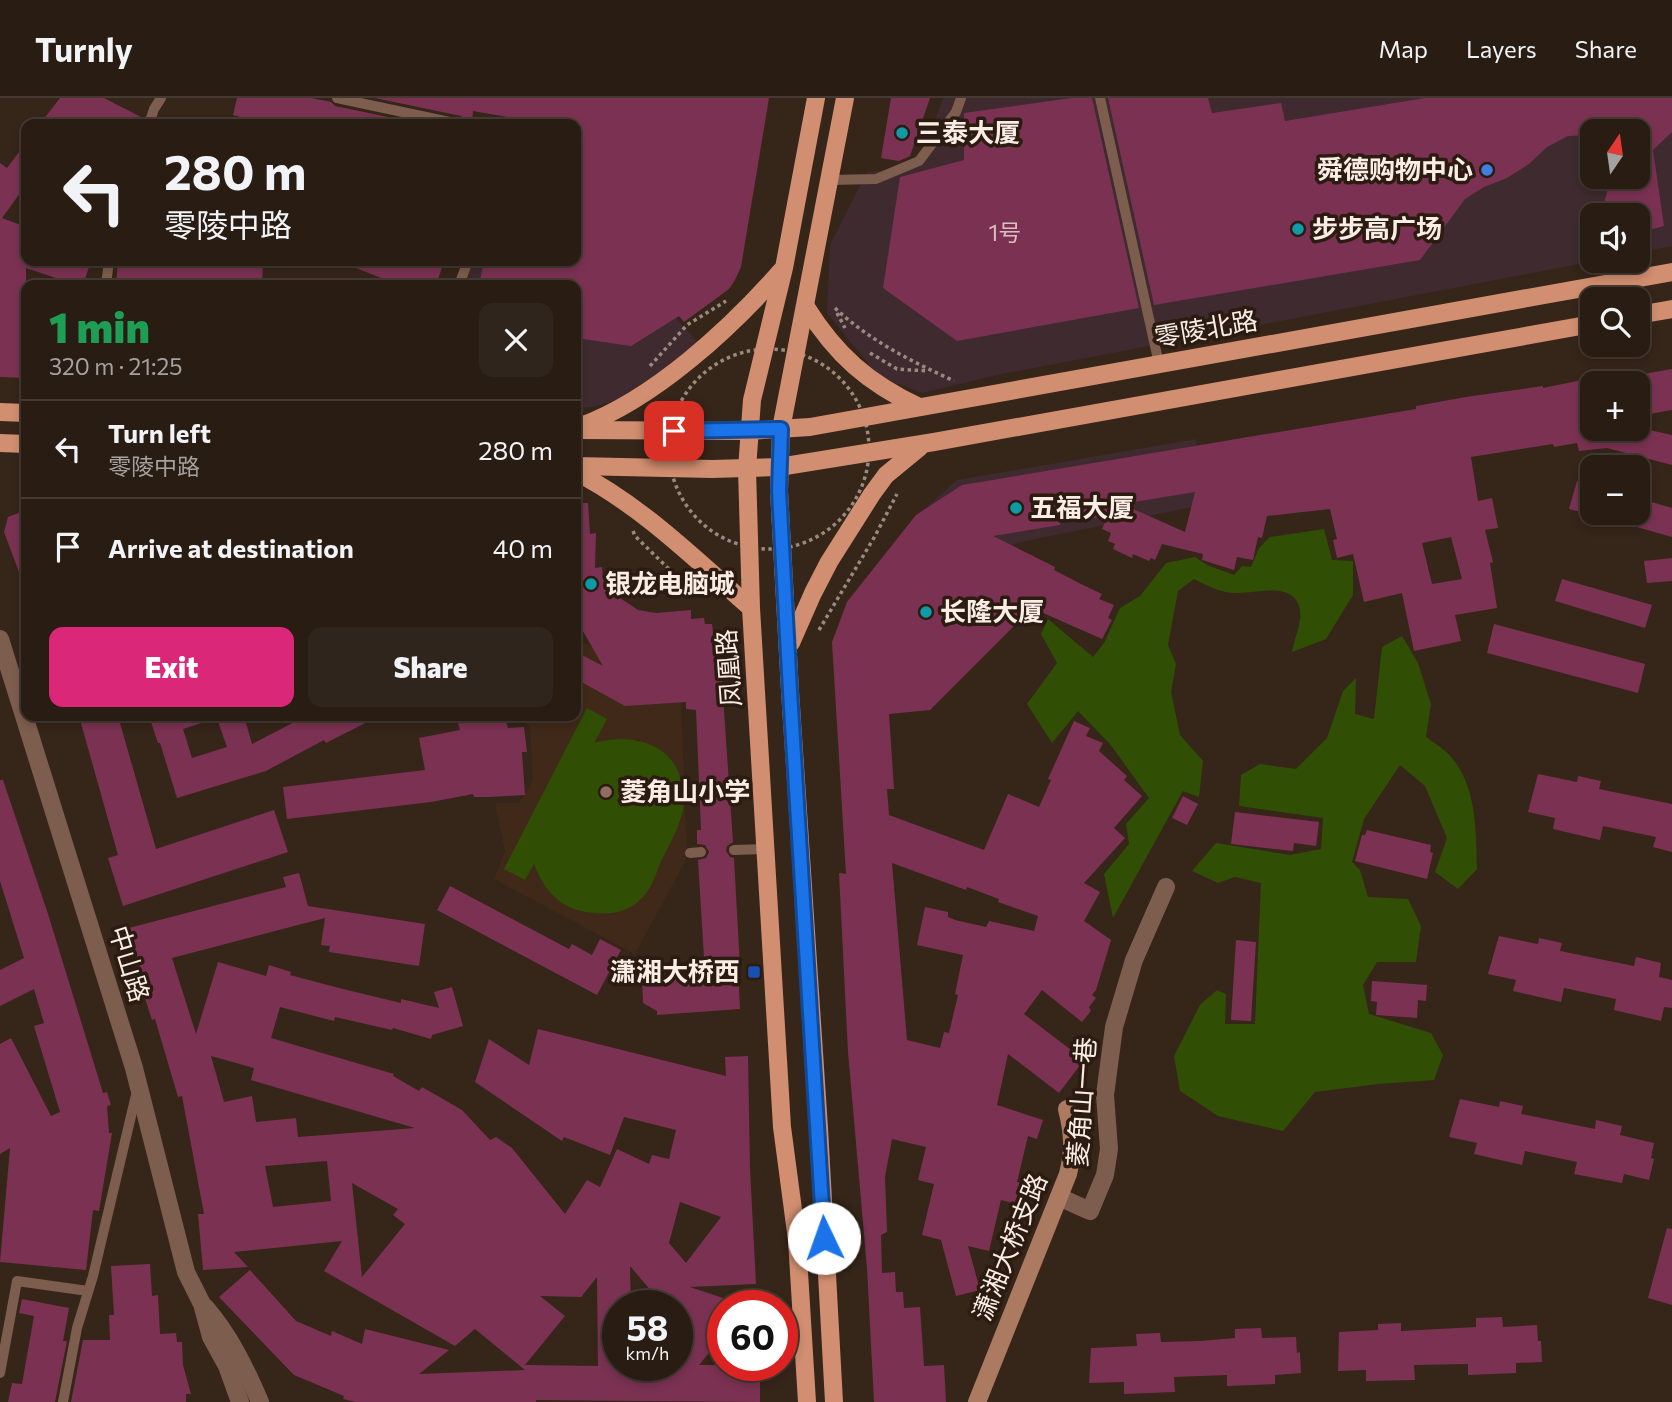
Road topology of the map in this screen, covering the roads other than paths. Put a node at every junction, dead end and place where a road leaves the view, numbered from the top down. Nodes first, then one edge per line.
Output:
1 (161, 98) edge
2 (337, 98) edge
3 (816, 98) edge
4 (845, 98) edge
5 (961, 98) edge
6 (1100, 98) edge
7 (151, 119) edge
8 (436, 119) edge
9 (830, 180) junction
10 (783, 268) junction
11 (1672, 272) edge
12 (806, 307) junction
13 (1672, 309) edge
14 (1650, 314) edge
15 (1580, 326) edge
16 (1159, 364) junction
17 (919, 407) junction
18 (0, 412) edge
19 (21, 413) edge
20 (581, 427) edge
21 (581, 429) edge
22 (781, 429) junction
23 (748, 431) junction
24 (0, 443) edge
25 (21, 444) edge
26 (924, 444) junction
27 (581, 466) edge
28 (779, 467) junction
29 (747, 469) junction
30 (581, 475) edge
31 (751, 608) junction
32 (0, 639) edge
33 (788, 649) junction
34 (21, 707) edge
35 (25, 721) edge
36 (766, 849) junction
37 (734, 850) dead end
38 (1166, 887) dead end
39 (138, 1085) junction
40 (1067, 1109) dead end
41 (1059, 1197) junction
42 (88, 1291) junction
43 (202, 1304) junction
44 (823, 1351) dead end
45 (0, 1373) edge
46 (63, 1402) edge
47 (240, 1402) edge
48 (260, 1402) edge
49 (807, 1402) edge
50 (827, 1402) edge
51 (834, 1402) edge
52 (977, 1402) edge

1 - 7 lane
2 - 8 lane
3 - 10 main road, 凤凰路
4 - 9 main road
5 - 9 lane
6 - 16 lane
9 - 12 main road
10 - 20 main road
10 - 23 main road, 凤凰路
11 - 16 main road, 零陵北路
12 - 17 main road
12 - 22 main road
13 - 14 main road
15 - 26 main road
16 - 17 main road, 零陵北路
17 - 22 main road, 零陵北路
18 - 19 main road
21 - 23 main road, 零陵北路
22 - 23 main road, 零陵北路
22 - 28 main road
23 - 29 main road, 凤凰路
24 - 25 main road
26 - 28 main road
26 - 33 main road
27 - 29 main road
28 - 29 main road
28 - 33 main road
29 - 31 main road, 凤凰路
30 - 31 main road
31 - 36 main road, 凤凰路
32 - 34 street, 中山路
33 - 51 main road
35 - 39 street, 中山路
36 - 37 lane
36 - 49 main road, 凤凰路
38 - 41 street, 菱角山一巷
39 - 42 lane
39 - 43 street, 中山路
40 - 41 street, 潇湘大桥支路
41 - 52 street, 潇湘大桥支路
42 - 45 lane
42 - 46 lane
43 - 47 street, 中山路
43 - 48 street, 中山路
44 - 50 street

